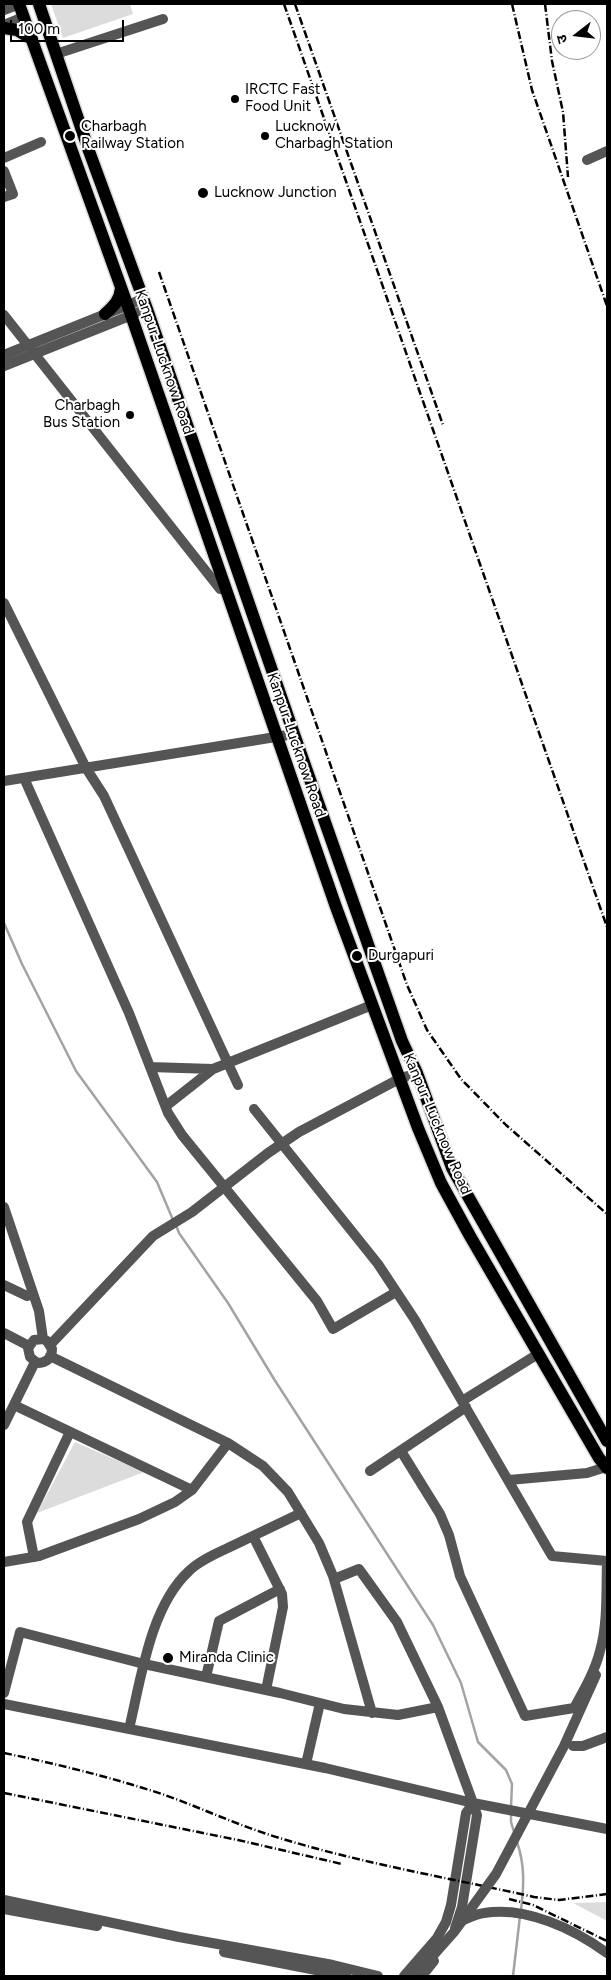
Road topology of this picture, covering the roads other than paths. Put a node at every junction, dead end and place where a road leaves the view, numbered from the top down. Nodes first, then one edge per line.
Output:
1 (19, 4) edge
2 (39, 4) edge
3 (4, 10) edge
4 (24, 17) junction
5 (163, 18) dead end
6 (4, 26) edge
7 (32, 39) junction
8 (56, 54) junction
9 (41, 142) dead end
10 (607, 151) edge
11 (4, 158) edge
12 (587, 160) dead end
13 (4, 171) edge
14 (4, 198) edge
15 (121, 288) junction
16 (145, 304) junction
17 (129, 310) junction
18 (105, 314) junction
19 (4, 316) edge
20 (29, 349) junction
21 (4, 355) edge
22 (4, 366) edge
23 (188, 426) junction
24 (170, 431) junction
25 (216, 508) junction
26 (199, 514) junction
27 (224, 589) junction
28 (4, 603) edge
29 (294, 734) junction
30 (276, 737) junction
31 (86, 768) junction
32 (24, 778) junction
33 (4, 781) edge
34 (372, 1005) junction
35 (227, 1063) junction
36 (150, 1067) junction
37 (213, 1069) junction
38 (417, 1073) junction
39 (399, 1079) junction
40 (238, 1085) dead end
41 (166, 1106) junction
42 (254, 1109) dead end
43 (282, 1144) junction
44 (225, 1187) junction
45 (4, 1207) edge
46 (4, 1285) edge
47 (396, 1292) junction
48 (33, 1294) junction
49 (4, 1333) edge
50 (47, 1342) junction
51 (29, 1346) junction
52 (538, 1354) junction
53 (50, 1356) junction
54 (35, 1362) junction
55 (14, 1404) junction
56 (464, 1404) junction
57 (4, 1425) edge
58 (70, 1432) junction
59 (228, 1442) junction
60 (607, 1442) edge
61 (401, 1451) junction
62 (607, 1467) edge
63 (370, 1471) dead end
64 (509, 1480) junction
65 (192, 1490) junction
66 (301, 1513) junction
67 (252, 1536) junction
68 (34, 1557) junction
69 (607, 1561) edge
70 (4, 1562) edge
71 (334, 1579) junction
72 (280, 1589) junction
73 (607, 1640) edge
74 (144, 1664) junction
75 (206, 1677) junction
76 (266, 1690) junction
77 (4, 1693) edge
78 (320, 1703) junction
79 (4, 1704) edge
80 (438, 1707) junction
81 (372, 1713) junction
82 (129, 1729) junction
83 (607, 1737) edge
84 (573, 1746) dead end
85 (306, 1764) junction
86 (473, 1802) junction
87 (607, 1829) edge
88 (4, 1900) edge
89 (4, 1909) edge
90 (458, 1922) junction
91 (607, 1953) edge
92 (346, 1976) edge
93 (378, 1976) edge
94 (404, 1976) edge
95 (415, 1976) edge
96 (422, 1976) edge

1 - 3 street
1 - 4 main road, Kanpur-Lucknow Road
2 - 8 main road, Kanpur-Lucknow Road
4 - 6 street
4 - 7 main road, Kanpur-Lucknow Road
5 - 8 street
6 - 7 main road
7 - 15 main road, Kanpur-Lucknow Road
8 - 16 main road, Kanpur-Lucknow Road
9 - 11 street
10 - 12 street
13 - 14 street
15 - 17 main road, Kanpur-Lucknow Road
15 - 18 main road
16 - 17 street
16 - 23 main road, Kanpur-Lucknow Road
17 - 18 street
17 - 20 street
17 - 24 main road, Kanpur-Lucknow Road
18 - 20 street
19 - 20 street
20 - 21 street
20 - 22 street
20 - 27 street
23 - 24 main road
23 - 25 main road, Kanpur-Lucknow Road
24 - 26 main road, Kanpur-Lucknow Road
25 - 26 main road
25 - 29 main road, Kanpur-Lucknow Road
26 - 27 main road, Kanpur-Lucknow Road
27 - 30 main road, Kanpur-Lucknow Road
28 - 31 street
29 - 30 street
29 - 38 main road, Kanpur-Lucknow Road
30 - 31 street
30 - 34 main road, Kanpur-Lucknow Road
31 - 32 street
31 - 35 street
32 - 33 street
32 - 36 street
34 - 35 street
34 - 39 main road, Kanpur-Lucknow Road
35 - 37 street
35 - 40 street
36 - 37 street
36 - 41 street
37 - 41 street
38 - 39 street
38 - 60 main road, Kanpur-Lucknow Road
39 - 43 street
39 - 52 main road, Kanpur-Lucknow Road
41 - 44 street
42 - 43 street
43 - 44 street
43 - 47 street
44 - 47 street
44 - 50 street
45 - 48 street
46 - 48 street
47 - 56 street
48 - 50 street
49 - 51 street
50 - 51 street
50 - 53 street
51 - 54 street
52 - 56 street
52 - 62 main road, Kanpur-Lucknow Road
53 - 54 street
53 - 59 street
54 - 55 street
55 - 57 street
55 - 58 street
56 - 61 street
56 - 64 street
58 - 65 street
58 - 68 street
59 - 65 street
59 - 66 street
61 - 63 street
61 - 69 street
62 - 64 street
64 - 69 street
65 - 68 street
66 - 67 street
66 - 71 street
67 - 72 street
67 - 74 street
68 - 70 street
71 - 80 street
71 - 81 street
72 - 75 street
72 - 76 street
73 - 95 street, bridge
74 - 75 street
74 - 77 street
74 - 82 street
75 - 76 street
76 - 78 street
78 - 81 street
78 - 85 street
79 - 82 street
80 - 81 street
80 - 86 street
82 - 85 street
83 - 84 street
85 - 86 street
86 - 87 street
86 - 90 street
86 - 94 street
88 - 93 street
89 - 92 street
90 - 91 street
90 - 96 street

